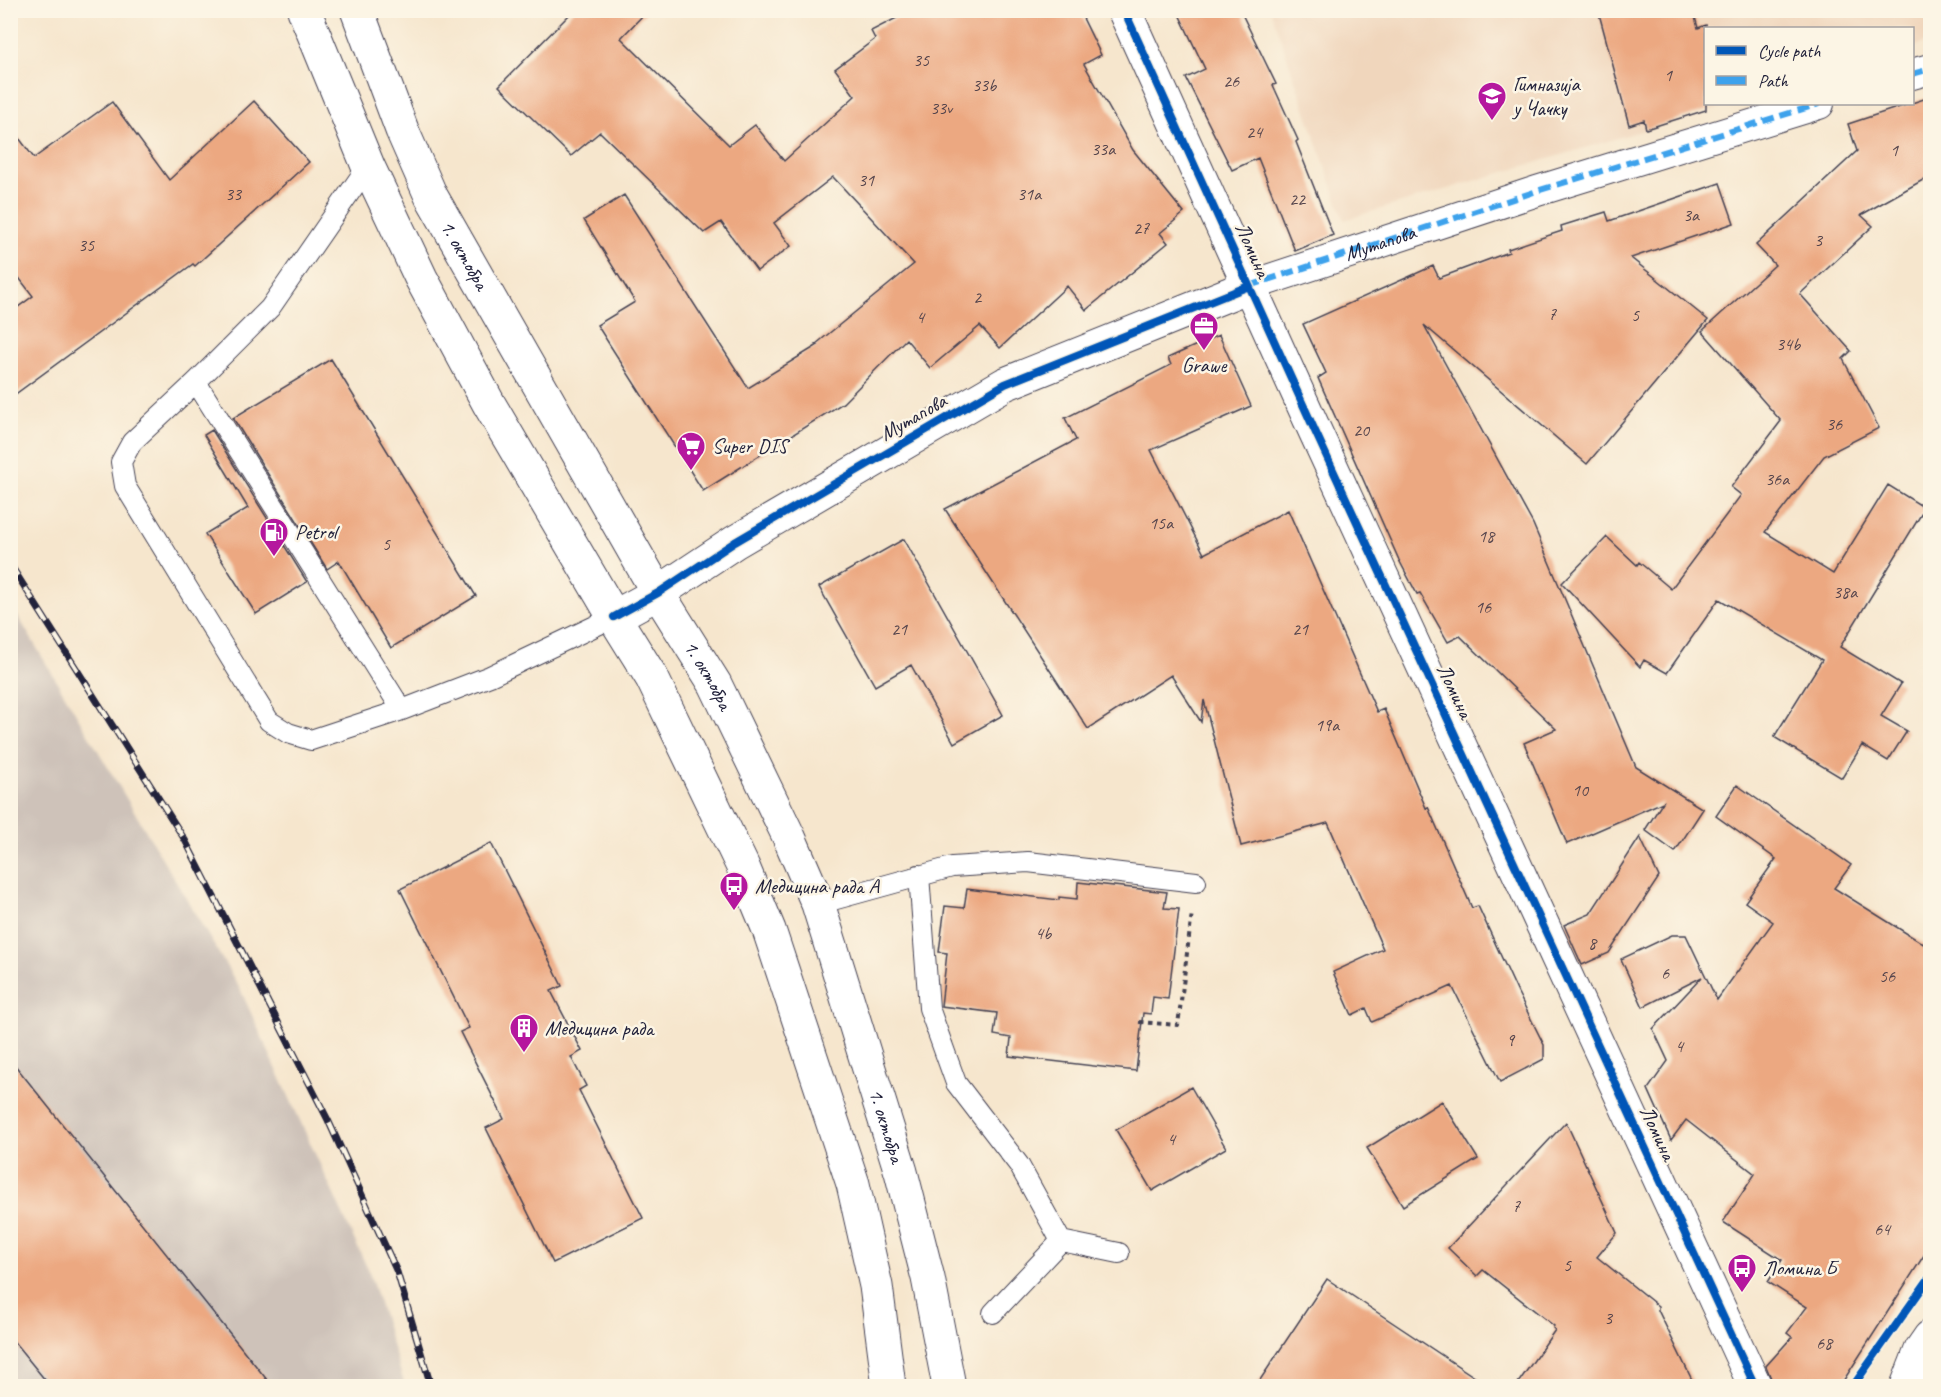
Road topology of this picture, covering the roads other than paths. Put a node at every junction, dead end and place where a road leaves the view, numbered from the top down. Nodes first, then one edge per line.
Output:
1 (304, 10) edge
2 (357, 10) edge
3 (1124, 10) edge
4 (1930, 69) edge
5 (1914, 73) edge
6 (1816, 105) edge
7 (368, 166) junction
8 (1249, 286) junction
9 (196, 382) junction
10 (658, 593) junction
11 (614, 617) junction
12 (402, 710) junction
13 (919, 875) junction
14 (1196, 882) road end
15 (818, 904) junction
16 (1061, 1241) junction
17 (1119, 1253) dead end
18 (993, 1313) dead end
19 (1930, 1337) edge
20 (889, 1386) edge
21 (949, 1386) edge
22 (1755, 1386) edge
23 (1907, 1386) edge

1 - 7 main road
2 - 10 main road, 1. октобра
3 - 8 main road, Ломина
4 - 5 street
6 - 8 street, Мутапова
7 - 9 lane
7 - 11 main road
8 - 10 main road, Мутапова
8 - 22 main road, Ломина
9 - 12 lane
9 - 12 lane
10 - 11 main road, Мутапова
10 - 15 main road, 1. октобра
11 - 12 lane
11 - 20 main road
13 - 14 lane
13 - 15 lane
13 - 16 lane
15 - 21 main road, 1. октобра
16 - 17 lane
16 - 18 lane
19 - 23 main road

